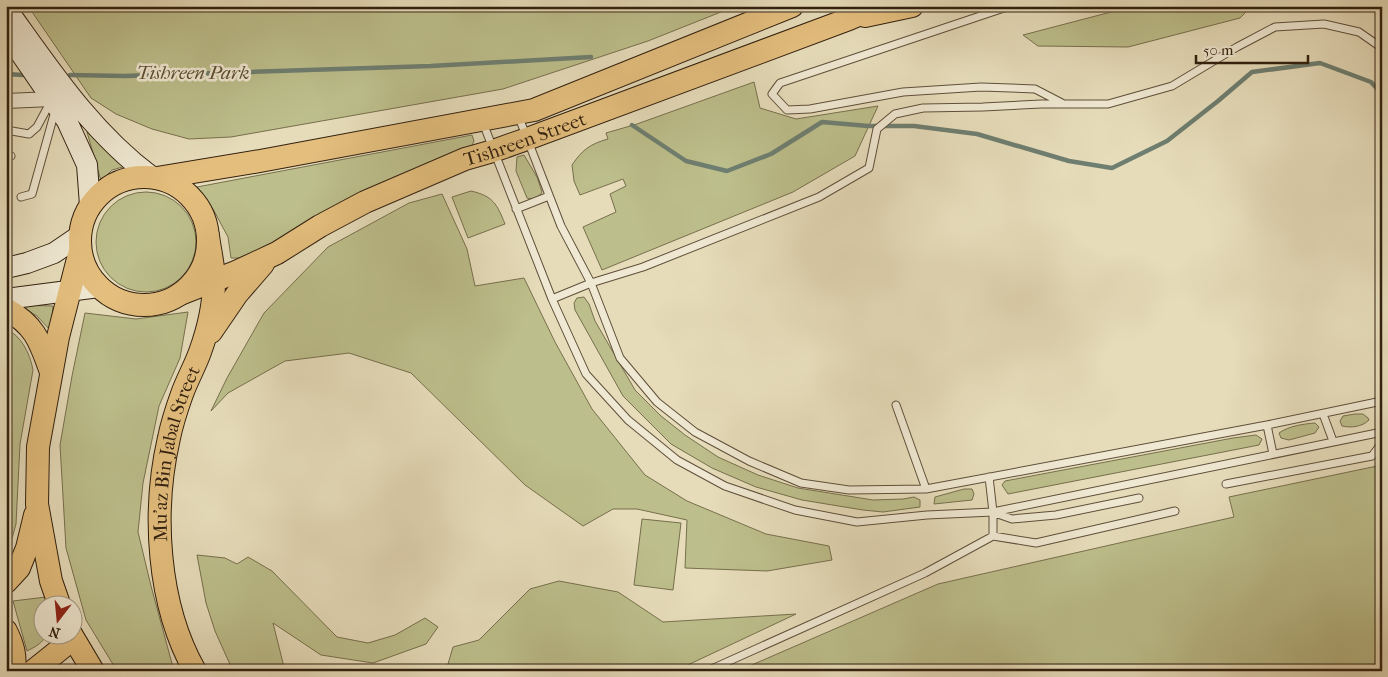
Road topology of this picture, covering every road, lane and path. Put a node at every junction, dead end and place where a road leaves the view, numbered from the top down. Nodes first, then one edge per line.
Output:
1 (792, 6) edge
2 (879, 6) edge
3 (912, 6) edge
4 (1010, 6) edge
5 (6, 8) edge
6 (849, 19) junction
7 (9, 40) edge
8 (1382, 48) edge
9 (6, 101) edge
10 (54, 102) junction
11 (1064, 104) junction
12 (518, 113) junction
13 (481, 120) junction
14 (6, 130) edge
15 (528, 139) junction
16 (493, 151) junction
17 (155, 178) junction
18 (549, 196) junction
19 (21, 197) dead end
20 (90, 205) junction
21 (516, 209) junction
22 (208, 236) junction
23 (80, 243) junction
24 (276, 254) junction
25 (6, 268) edge
26 (214, 280) junction
27 (591, 283) junction
28 (99, 287) junction
29 (69, 291) junction
30 (180, 294) junction
31 (6, 299) edge
32 (552, 299) junction
33 (6, 310) edge
34 (200, 352) junction
35 (51, 373) junction
36 (1382, 402) edge
37 (896, 405) dead end
38 (1323, 414) junction
39 (1266, 425) junction
40 (1382, 432) edge
41 (1333, 442) junction
42 (1382, 443) edge
43 (1273, 454) junction
44 (989, 477) junction
45 (1226, 484) dead end
46 (926, 489) junction
47 (1139, 498) dead end
48 (37, 504) junction
49 (1175, 511) dead end
50 (994, 512) junction
51 (993, 536) junction
52 (6, 582) edge
53 (56, 594) edge
54 (6, 631) edge
55 (64, 644) edge
56 (76, 644) edge
57 (188, 666) edge
58 (14, 671) edge
59 (32, 671) edge
60 (93, 671) edge
61 (707, 671) edge

1 - 12 main road, Tishreen Street
2 - 6 main road, Tishreen Street
3 - 6 main road
4 - 11 lane
5 - 17 main road
6 - 15 main road, Tishreen Street
7 - 10 main road
8 - 11 lane
9 - 10 street
10 - 14 lane
10 - 19 lane
10 - 20 main road
11 - 27 lane
12 - 13 main road, Tishreen Street
12 - 15 lane
13 - 16 lane
13 - 17 main road, Tishreen Street
15 - 16 main road, Tishreen Street
15 - 18 lane
16 - 21 lane
16 - 24 main road, Tishreen Street
17 - 20 main road
17 - 22 main road
18 - 21 lane
18 - 27 lane
20 - 23 main road
21 - 32 lane
22 - 26 main road, Mu'az Bin Jabal Street
22 - 30 main road
23 - 25 main road
23 - 28 main road
23 - 29 main road
24 - 26 main road, Tishreen Street
24 - 34 main road
26 - 30 main road, Tishreen Street
26 - 34 main road, Mu'az Bin Jabal Street
27 - 32 lane
27 - 46 lane
28 - 29 main road
28 - 30 main road
29 - 31 main road
29 - 35 main road
32 - 50 lane
33 - 35 main road
34 - 57 main road, Mu'az Bin Jabal Street
35 - 48 main road
36 - 38 lane
37 - 46 lane
38 - 39 lane
38 - 41 lane
39 - 43 lane
39 - 44 lane
40 - 41 lane
41 - 43 lane
42 - 45 lane
43 - 50 lane
44 - 46 lane
44 - 50 lane
47 - 50 lane
48 - 52 main road
48 - 53 main road
49 - 51 lane
50 - 51 lane
51 - 61 lane
54 - 58 main road
55 - 59 main road
56 - 60 main road

